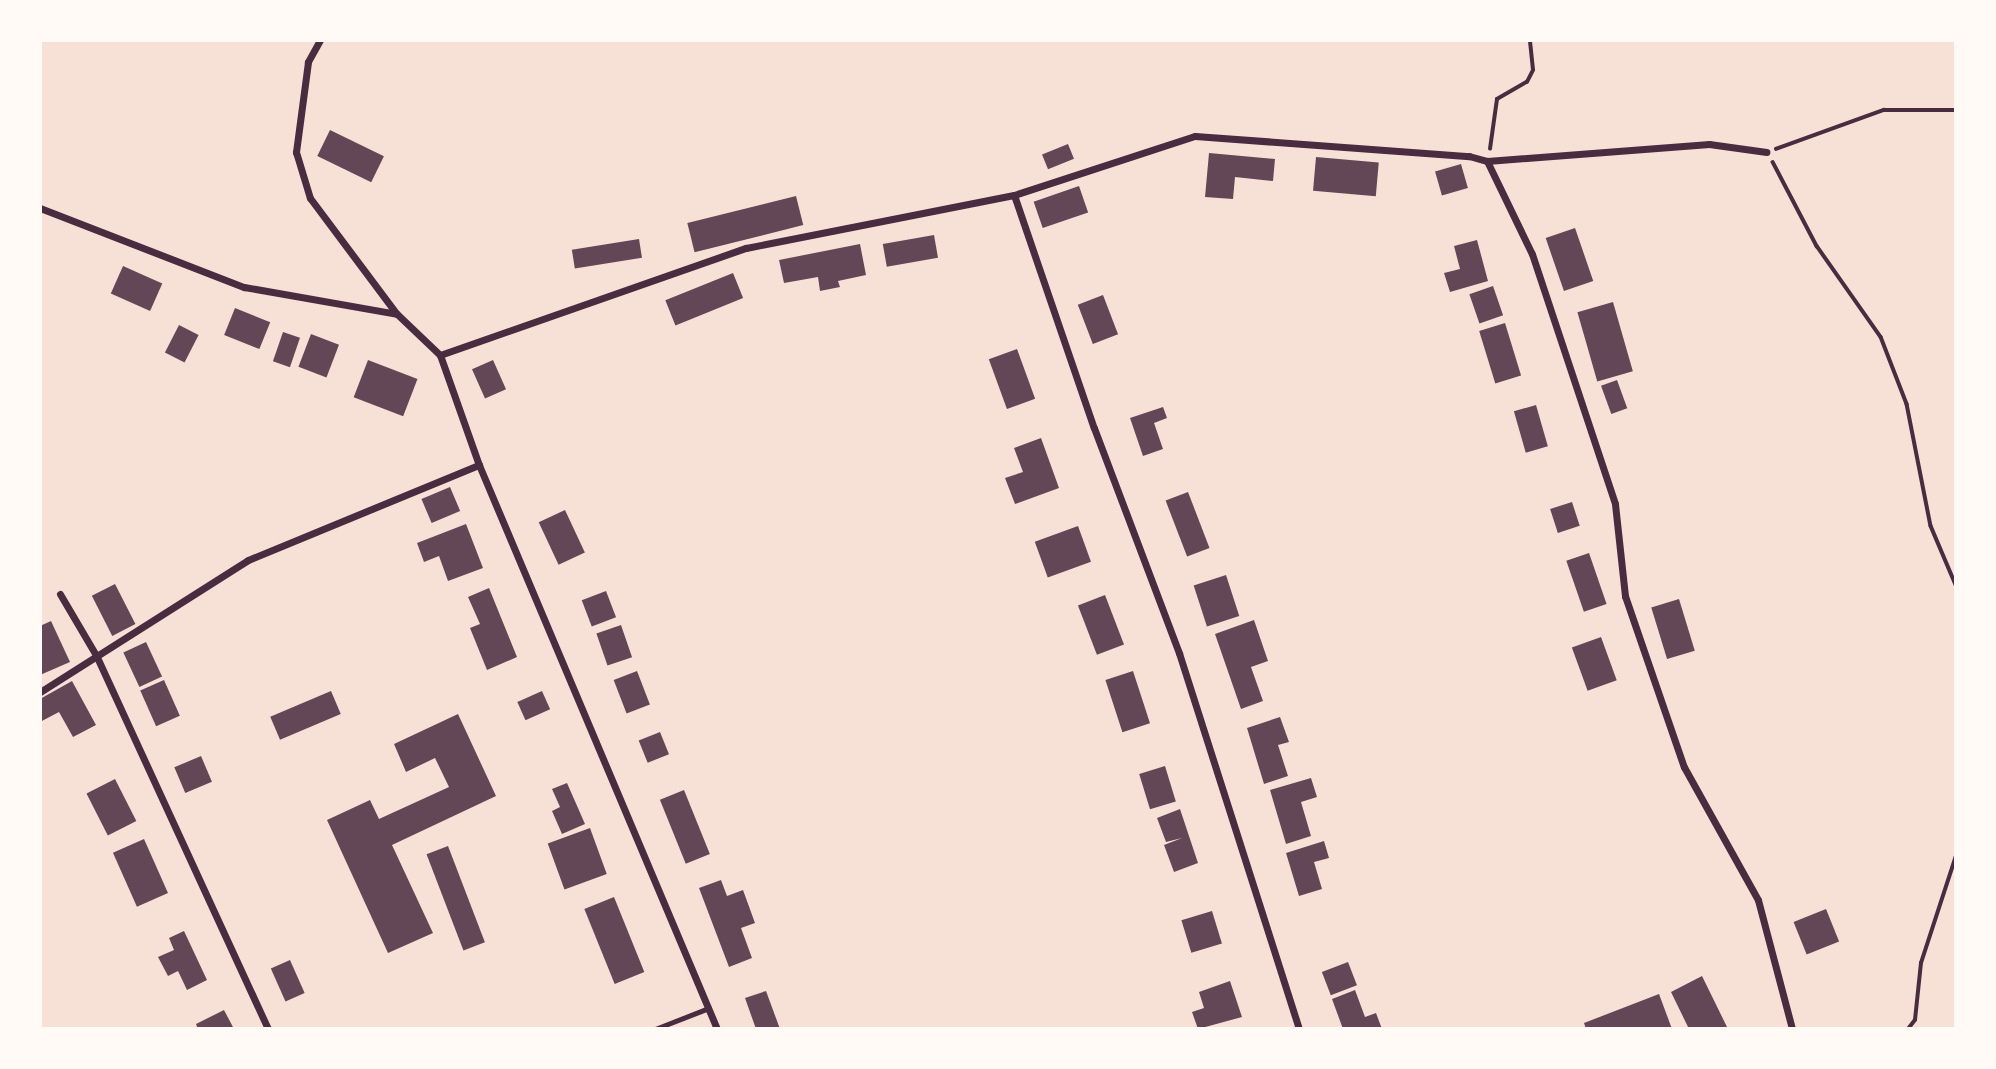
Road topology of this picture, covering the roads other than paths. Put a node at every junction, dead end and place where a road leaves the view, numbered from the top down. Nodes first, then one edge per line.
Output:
1 (320, 40) edge
2 (1766, 152) road end
3 (1486, 161) junction
4 (1014, 195) junction
5 (40, 208) edge
6 (397, 314) junction
7 (440, 355) junction
8 (479, 465) junction
9 (60, 594) dead end
10 (96, 655) junction
11 (40, 692) edge
12 (709, 1007) junction
13 (268, 1029) edge
14 (655, 1029) edge
15 (717, 1029) edge
16 (1299, 1029) edge
17 (1792, 1029) edge

1 - 6 street
2 - 3 street
3 - 4 street
3 - 17 street
4 - 7 street
4 - 16 street
5 - 6 street
6 - 7 street
7 - 8 street
8 - 10 street
8 - 12 street
9 - 10 street
10 - 11 street
10 - 13 street
12 - 14 lane
12 - 15 street

